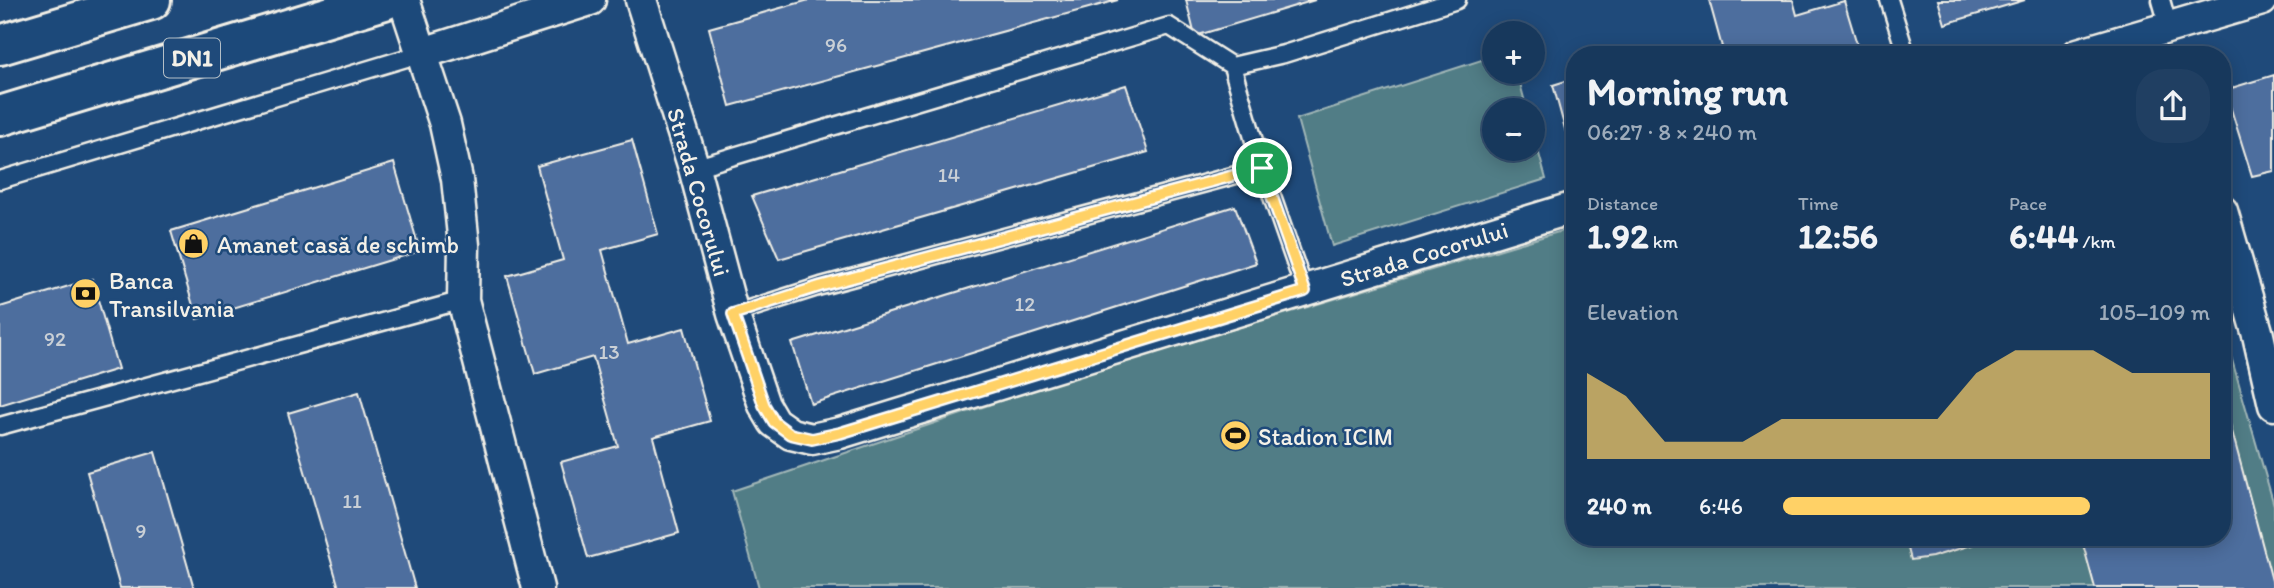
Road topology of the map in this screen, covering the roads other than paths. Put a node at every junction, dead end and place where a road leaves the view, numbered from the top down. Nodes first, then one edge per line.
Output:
1 (151, 0) edge
2 (384, 0) edge
3 (404, 0) edge
4 (590, 0) edge
5 (641, 0) edge
6 (1457, 0) edge
7 (1889, 0) edge
8 (2262, 0) edge
9 (2169, 27) edge
10 (0, 45) edge
11 (1903, 46) edge
12 (2105, 46) edge
13 (423, 54) junction
14 (1233, 66) junction
15 (0, 116) edge
16 (694, 168) junction
17 (1262, 168) junction
18 (0, 180) edge
19 (1566, 210) edge
20 (2231, 236) edge
21 (1305, 291) junction
22 (463, 300) junction
23 (733, 314) junction
24 (2266, 332) edge
25 (2274, 405) edge
26 (0, 426) edge
27 (538, 588) edge

1 - 10 main road
2 - 15 main road, DN1
3 - 13 street
4 - 13 street
5 - 16 street, Strada Cocorului
6 - 14 lane
7 - 11 lane
8 - 9 street
9 - 12 street
13 - 18 lane
13 - 22 street
14 - 16 lane
14 - 17 lane
16 - 23 street, Strada Cocorului
17 - 21 lane
17 - 23 lane
19 - 21 street, Strada Cocorului
20 - 24 street
21 - 23 street, Strada Cocorului
22 - 26 lane
22 - 27 street
24 - 25 street

